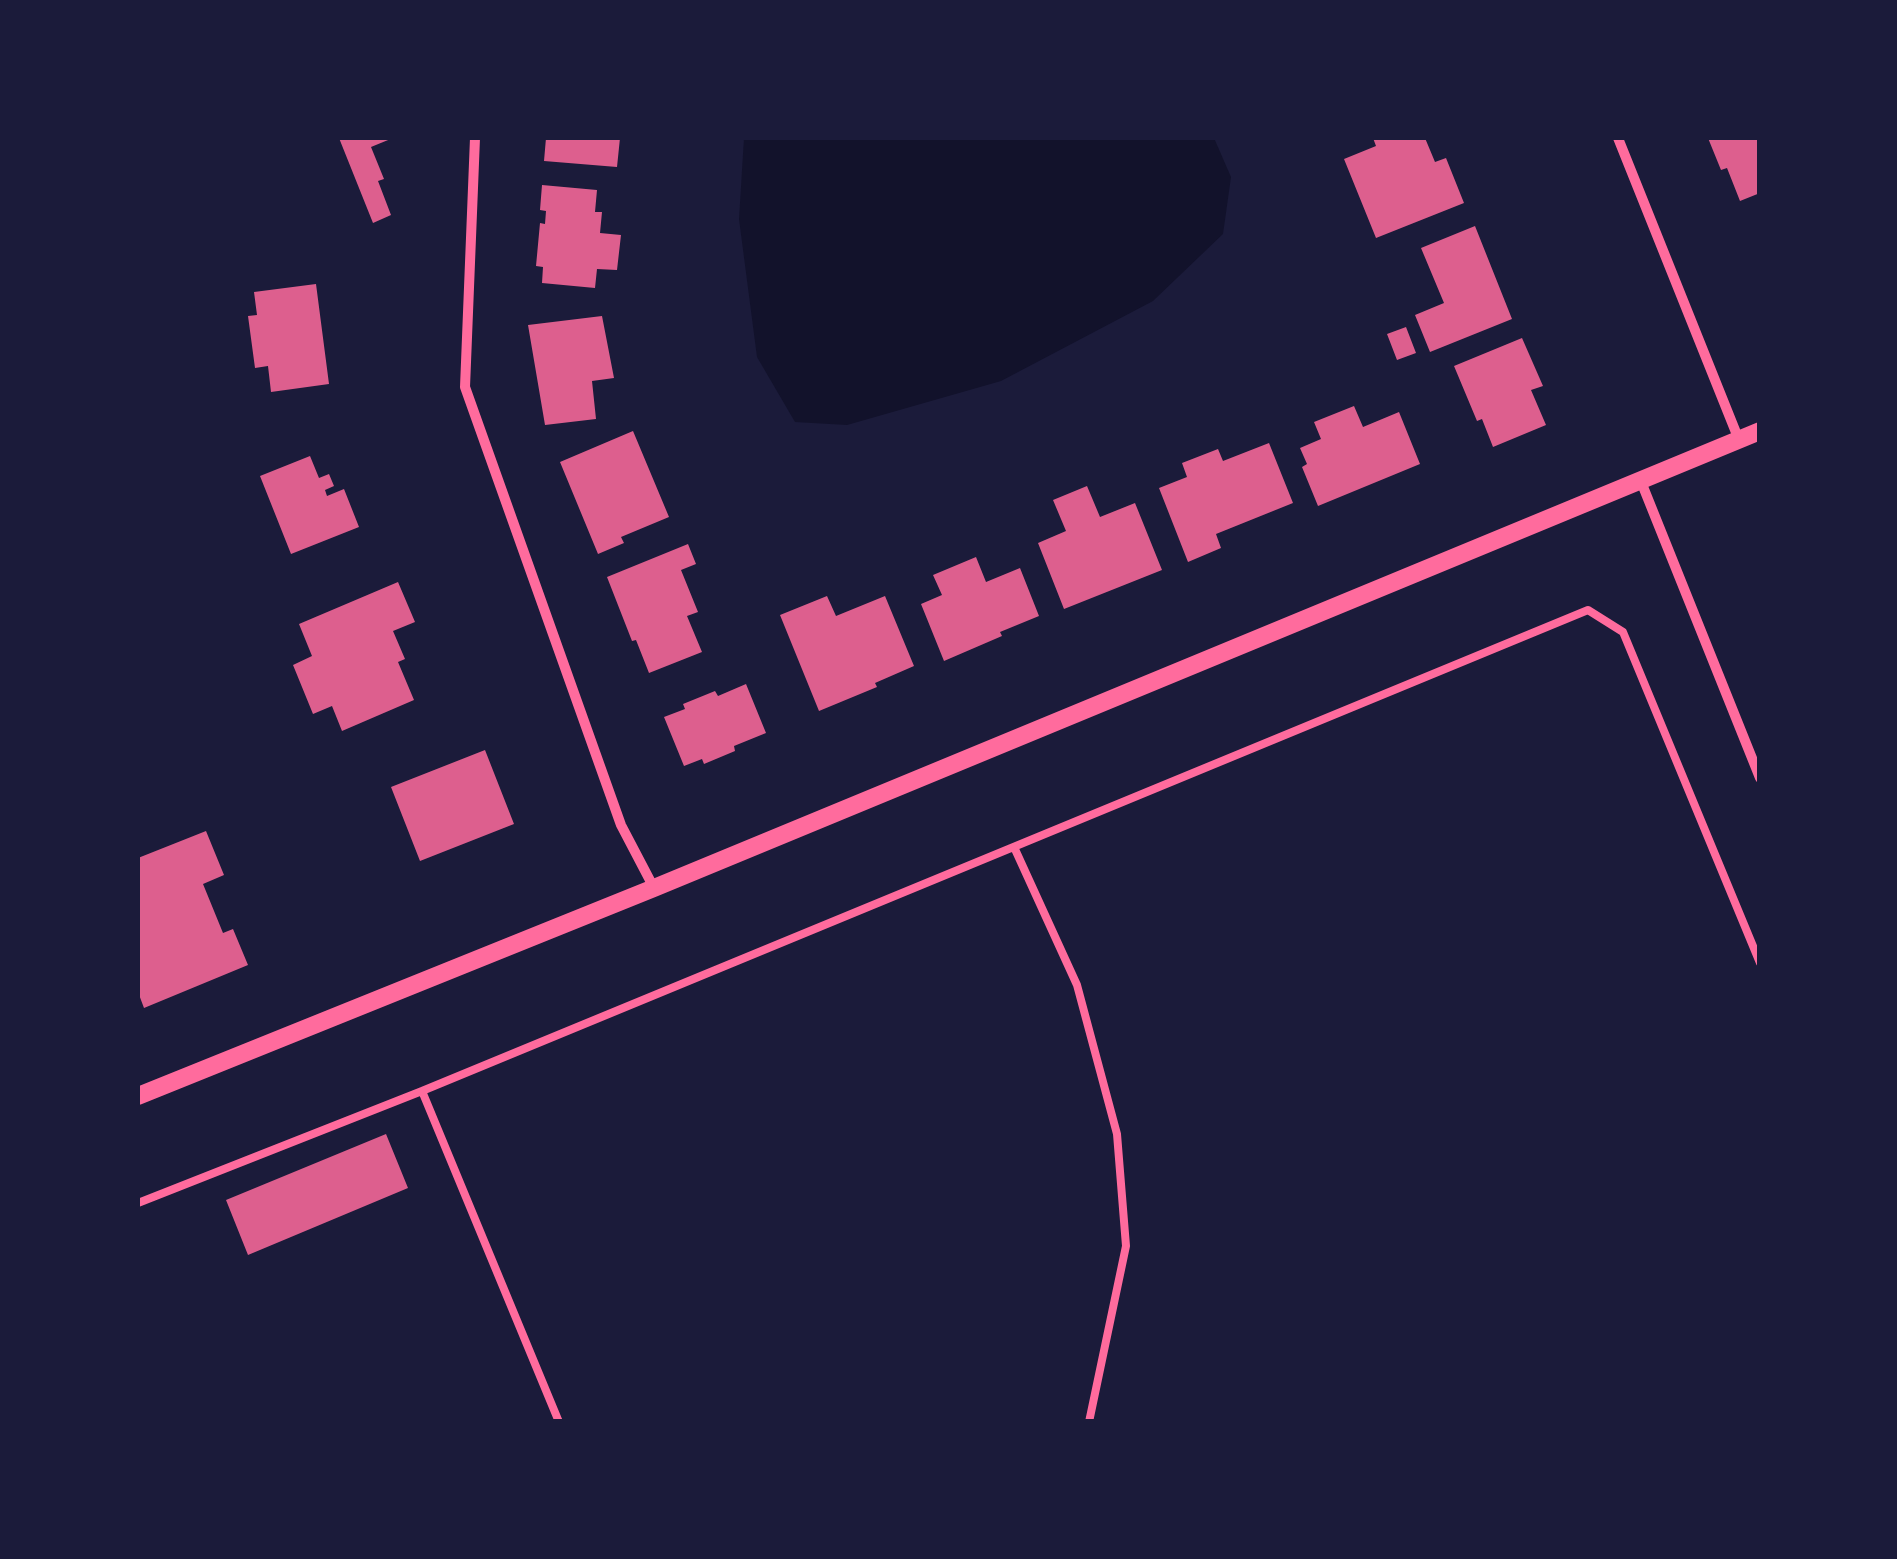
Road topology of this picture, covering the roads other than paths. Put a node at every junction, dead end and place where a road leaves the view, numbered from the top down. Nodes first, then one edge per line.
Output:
1 (475, 138) edge
2 (1618, 138) edge
3 (1760, 431) edge
4 (1739, 440) junction
5 (1640, 479) junction
6 (1760, 778) edge
7 (1014, 846) junction
8 (654, 888) junction
9 (1760, 963) edge
10 (422, 1091) junction
11 (138, 1096) edge
12 (138, 1203) edge
13 (559, 1422) edge
14 (1088, 1422) edge

1 - 8 street
2 - 4 street
3 - 4 street
4 - 5 street
5 - 6 street
5 - 8 street
7 - 9 lane
7 - 10 lane
7 - 14 lane
8 - 11 street
10 - 12 lane
10 - 13 lane

